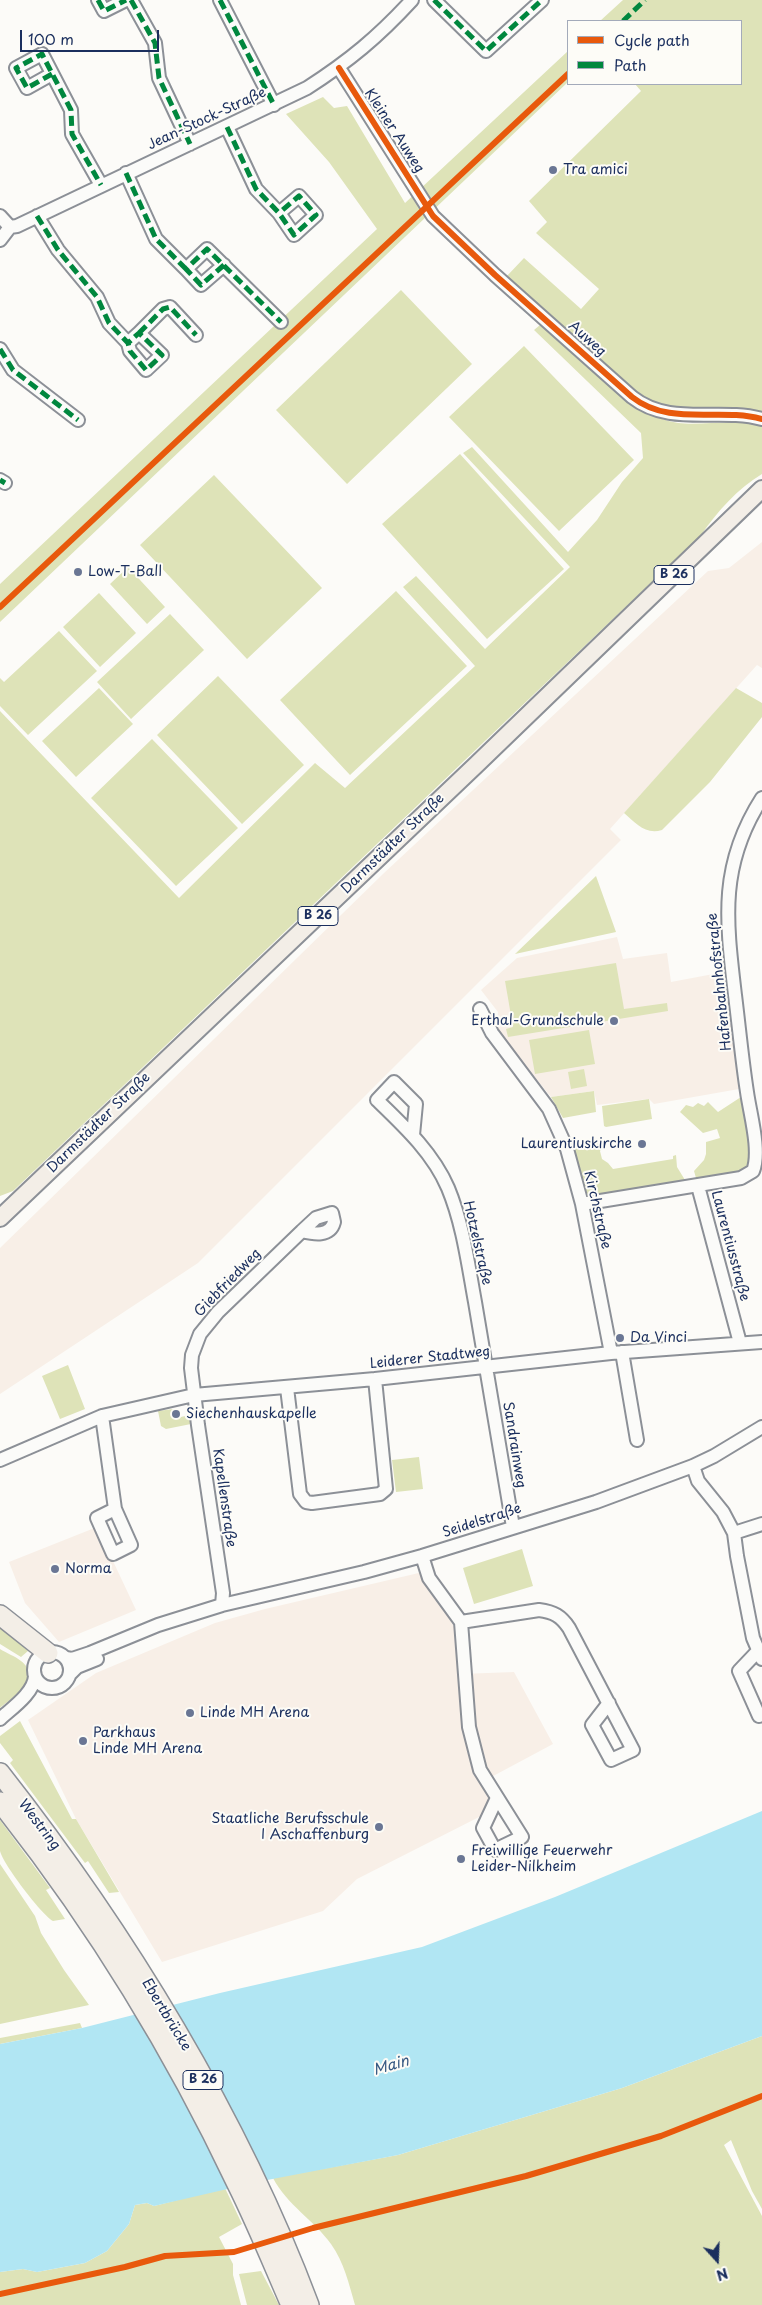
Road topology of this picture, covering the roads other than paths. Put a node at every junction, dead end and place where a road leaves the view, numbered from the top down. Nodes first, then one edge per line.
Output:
1 (98, 0) edge
2 (126, 0) edge
3 (131, 0) edge
4 (220, 0) edge
5 (412, 0) edge
6 (434, 0) edge
7 (542, 0) edge
8 (339, 68) junction
9 (52, 74) dead end
10 (274, 105) junction
11 (227, 127) junction
12 (190, 144) junction
13 (126, 173) junction
14 (101, 185) junction
15 (428, 208) joint
16 (279, 213) dead end
17 (0, 216) edge
18 (37, 216) junction
19 (10, 227) junction
20 (0, 240) edge
21 (224, 265) junction
22 (186, 269) junction
23 (281, 322) dead end
24 (139, 333) junction
25 (196, 335) dead end
26 (128, 343) junction
27 (0, 349) edge
28 (762, 419) edge
29 (78, 420) dead end
30 (762, 489) edge
31 (762, 798) edge
32 (480, 1009) dead end
33 (413, 1136) dead end
34 (758, 1140) edge
35 (698, 1186) junction
36 (582, 1204) junction
37 (0, 1218) edge
38 (302, 1231) dead end
39 (762, 1342) edge
40 (740, 1343) junction
41 (616, 1352) junction
42 (486, 1367) junction
43 (375, 1380) junction
44 (287, 1388) junction
45 (194, 1395) junction
46 (102, 1416) junction
47 (762, 1427) edge
48 (637, 1440) dead end
49 (0, 1460) edge
50 (693, 1466) junction
51 (115, 1509) dead end
52 (762, 1524) edge
53 (513, 1527) junction
54 (734, 1533) junction
55 (422, 1556) junction
56 (222, 1605) junction
57 (199, 1612) junction
58 (4, 1619) edge
59 (461, 1622) junction
60 (760, 1655) edge
61 (46, 1662) junction
62 (70, 1674) junction
63 (48, 1687) junction
64 (609, 1703) dead end
65 (11, 1709) junction
66 (762, 1715) edge
67 (0, 1719) edge
68 (0, 1773) edge
69 (497, 1798) dead end
70 (0, 1802) edge
71 (70, 1882) junction
72 (299, 2302) edge

1 - 2 street
3 - 12 street
4 - 10 street
5 - 8 street, Jean-Stock-Straße
6 - 7 street
8 - 10 street, Jean-Stock-Straße
8 - 15 street, Kleiner Auweg
9 - 14 street
10 - 11 street, Jean-Stock-Straße
11 - 12 street, Jean-Stock-Straße
11 - 16 street
12 - 13 street, Jean-Stock-Straße
13 - 14 street, Jean-Stock-Straße
13 - 22 street
14 - 18 street, Jean-Stock-Straße
15 - 28 street, Auweg
17 - 19 street
18 - 19 street, Jean-Stock-Straße
18 - 26 street
19 - 20 street
21 - 22 street
21 - 22 street
21 - 23 street
24 - 25 street
24 - 26 street
24 - 26 street
27 - 29 street
30 - 37 main road, Darmstädter Straße / B 26
31 - 34 street, Hafenbahnhofstraße
32 - 36 street, Kirchstraße
33 - 42 street, Hotzelstraße
34 - 35 street, Hafenbahnhofstraße
35 - 36 street
35 - 40 street, Laurentiusstraße
36 - 41 street, Kirchstraße
38 - 45 street, Giebfriedweg
39 - 40 street, Leiderer Stadtweg
40 - 41 street, Leiderer Stadtweg
41 - 42 street, Leiderer Stadtweg
41 - 48 street, Kirchstraße
42 - 43 street, Leiderer Stadtweg
42 - 53 street, Sandrainweg
43 - 44 street, Leiderer Stadtweg
43 - 44 street
44 - 45 street, Leiderer Stadtweg
45 - 46 street, Leiderer Stadtweg
45 - 56 street, Kapellenstraße
46 - 49 street, Leiderer Stadtweg
46 - 51 street
47 - 50 street, Seidelstraße
50 - 53 street, Seidelstraße
50 - 54 street
52 - 54 street
53 - 55 street, Seidelstraße
54 - 60 street
55 - 56 street, Seidelstraße
55 - 59 street
56 - 57 street, Seidelstraße
57 - 61 street, Seidelstraße
57 - 62 street, Seidelstraße
58 - 61 highway
59 - 64 street
59 - 69 street
60 - 66 street
61 - 62 street
61 - 63 street
61 - 65 street
62 - 63 street, Seidelstraße
63 - 65 street, Seidelstraße
65 - 67 street
68 - 71 highway, Westring / B 26
70 - 71 highway, Westring / B 26
71 - 72 highway, Ebertbrücke / B 26

